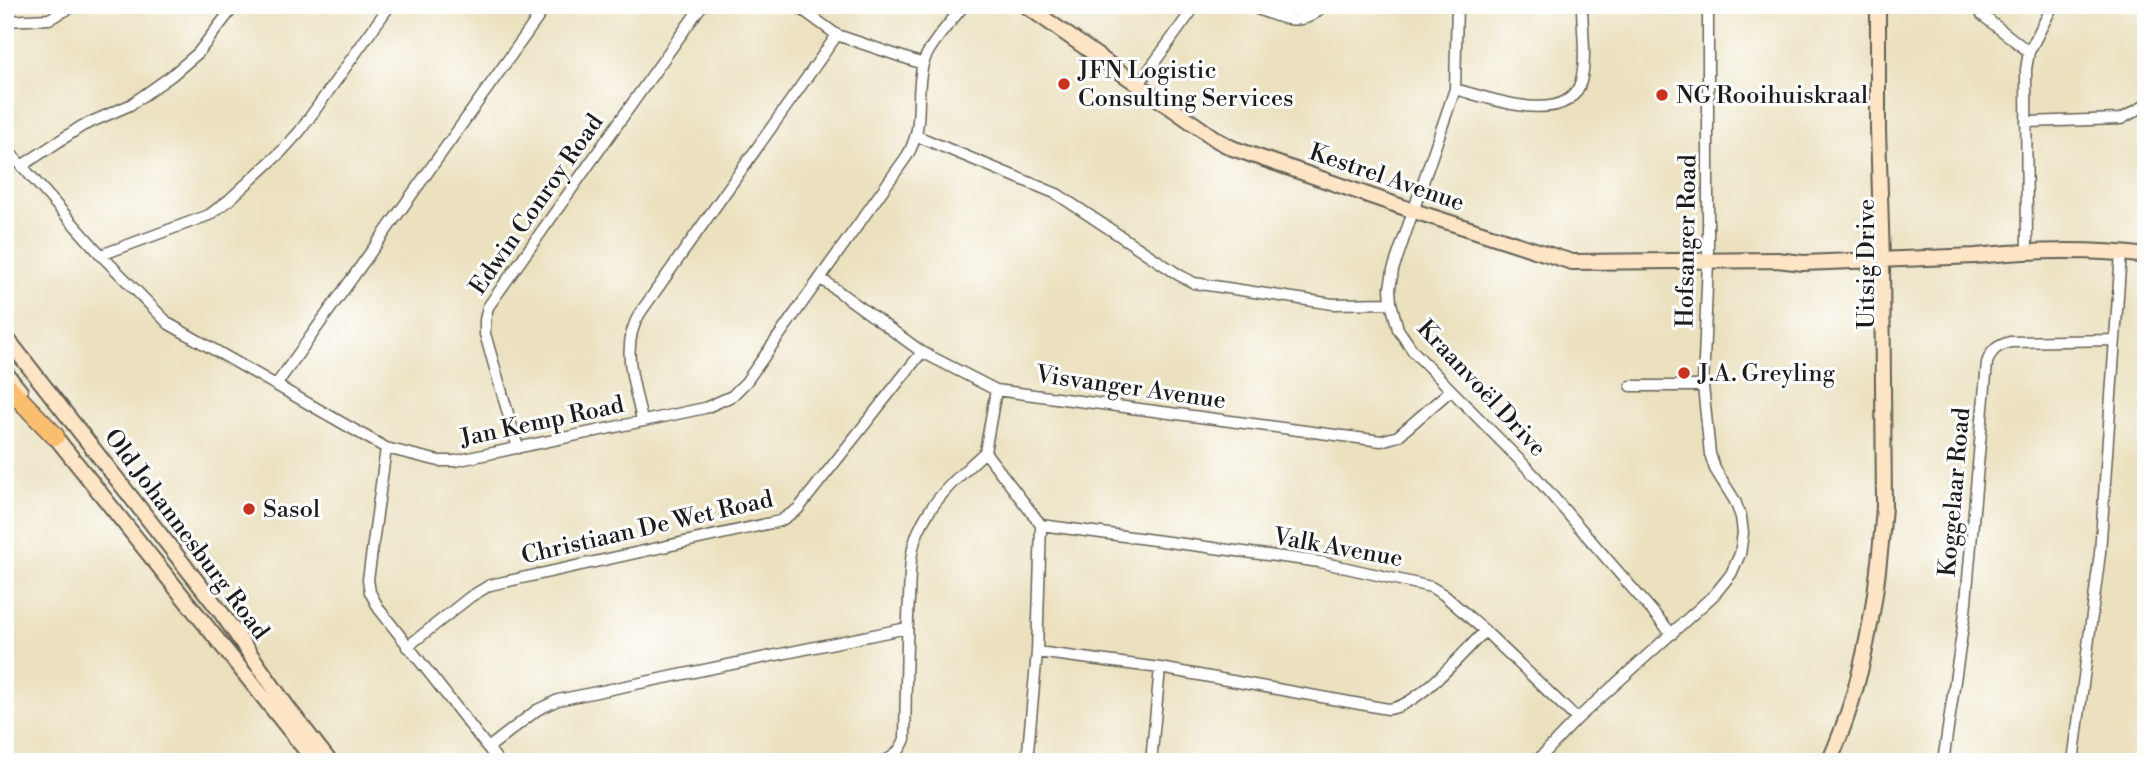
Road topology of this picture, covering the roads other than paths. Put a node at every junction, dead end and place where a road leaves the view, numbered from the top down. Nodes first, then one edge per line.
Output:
1 (76, 5) edge
2 (235, 5) edge
3 (390, 5) edge
4 (547, 5) edge
5 (702, 5) edge
6 (796, 5) edge
7 (964, 5) edge
8 (1025, 5) edge
9 (1196, 5) edge
10 (1248, 5) edge
11 (1323, 5) edge
12 (1457, 5) edge
13 (1582, 5) edge
14 (1708, 5) edge
15 (1878, 5) edge
16 (1977, 5) edge
17 (2053, 5) edge
18 (5, 21) edge
19 (837, 35) junction
20 (2029, 52) junction
21 (923, 64) junction
22 (1138, 85) junction
23 (1455, 89) junction
24 (2146, 105) edge
25 (2026, 122) junction
26 (917, 136) junction
27 (5, 147) edge
28 (23, 165) junction
29 (1414, 211) junction
30 (2027, 253) junction
31 (2121, 253) junction
32 (101, 255) junction
33 (1886, 256) junction
34 (2146, 256) edge
35 (1708, 261) junction
36 (820, 278) junction
37 (1391, 303) junction
38 (5, 336) edge
39 (2114, 340) junction
40 (922, 352) junction
41 (5, 372) edge
42 (5, 384) edge
43 (276, 385) junction
44 (1631, 386) dead end
45 (1703, 386) junction
46 (996, 390) junction
47 (1451, 390) junction
48 (642, 421) junction
49 (55, 436) junction
50 (386, 448) junction
51 (518, 448) junction
52 (985, 452) junction
53 (1041, 525) junction
54 (907, 628) junction
55 (1485, 631) junction
56 (1672, 634) junction
57 (407, 647) junction
58 (1037, 652) junction
59 (1160, 668) junction
60 (1577, 719) junction
61 (488, 748) junction
62 (315, 762) edge
63 (330, 762) edge
64 (499, 762) edge
65 (881, 762) edge
66 (1027, 762) edge
67 (1152, 762) edge
68 (1536, 762) edge
69 (1829, 762) edge
70 (1943, 762) edge
71 (2073, 762) edge

1 - 18 street
2 - 28 street
3 - 32 street
4 - 43 street
5 - 51 street, Edwin Conroy Road
6 - 19 street
7 - 21 street
8 - 22 main road, Kestrel Avenue
9 - 22 street
10 - 11 street
12 - 23 street, Kraanvoël Drive
13 - 23 street
14 - 35 street, Hofsanger Road
15 - 33 main road, Uitsig Drive
16 - 20 street
17 - 20 street
19 - 21 street
19 - 48 street
20 - 25 street
21 - 26 street, Jan Kemp Road
22 - 29 main road, Kestrel Avenue
23 - 29 street, Kraanvoël Drive
24 - 25 street
25 - 30 street
26 - 36 street, Jan Kemp Road
26 - 37 street
27 - 28 street, Jan Kemp Road
28 - 32 street, Jan Kemp Road
29 - 35 main road, Kestrel Avenue
29 - 37 street, Kraanvoël Drive
30 - 31 main road, Kestrel Avenue
30 - 33 main road, Kestrel Avenue
31 - 34 main road, Kestrel Avenue
31 - 39 street
32 - 43 street, Jan Kemp Road
33 - 35 main road, Kestrel Avenue
33 - 69 main road, Uitsig Drive
35 - 45 street, Hofsanger Road
36 - 40 street, Visvanger Avenue
36 - 48 street, Jan Kemp Road
37 - 47 street, Kraanvoël Drive
38 - 63 main road, Old Johannesburg Road
39 - 70 street, Koggelaar Road
39 - 71 street
40 - 46 street, Visvanger Avenue
40 - 57 street, Christiaan De Wet Road
41 - 49 main road, Old Johannesburg Road
42 - 49 highway
43 - 50 street, Jan Kemp Road
44 - 45 street
45 - 56 street, Hofsanger Road
46 - 47 street, Visvanger Avenue
46 - 52 street
47 - 56 street, Kraanvoël Drive
48 - 51 street, Jan Kemp Road
49 - 62 main road, Old Johannesburg Road
50 - 51 street, Jan Kemp Road
50 - 57 street
52 - 53 street
52 - 54 street
53 - 55 street, Valk Avenue
53 - 58 street
54 - 61 street
54 - 65 street
55 - 59 street
55 - 60 street, Valk Avenue
56 - 60 street, Hofsanger Road
57 - 61 street
58 - 59 street
58 - 66 street
59 - 67 street
60 - 68 street, Hofsanger Road
61 - 64 street

